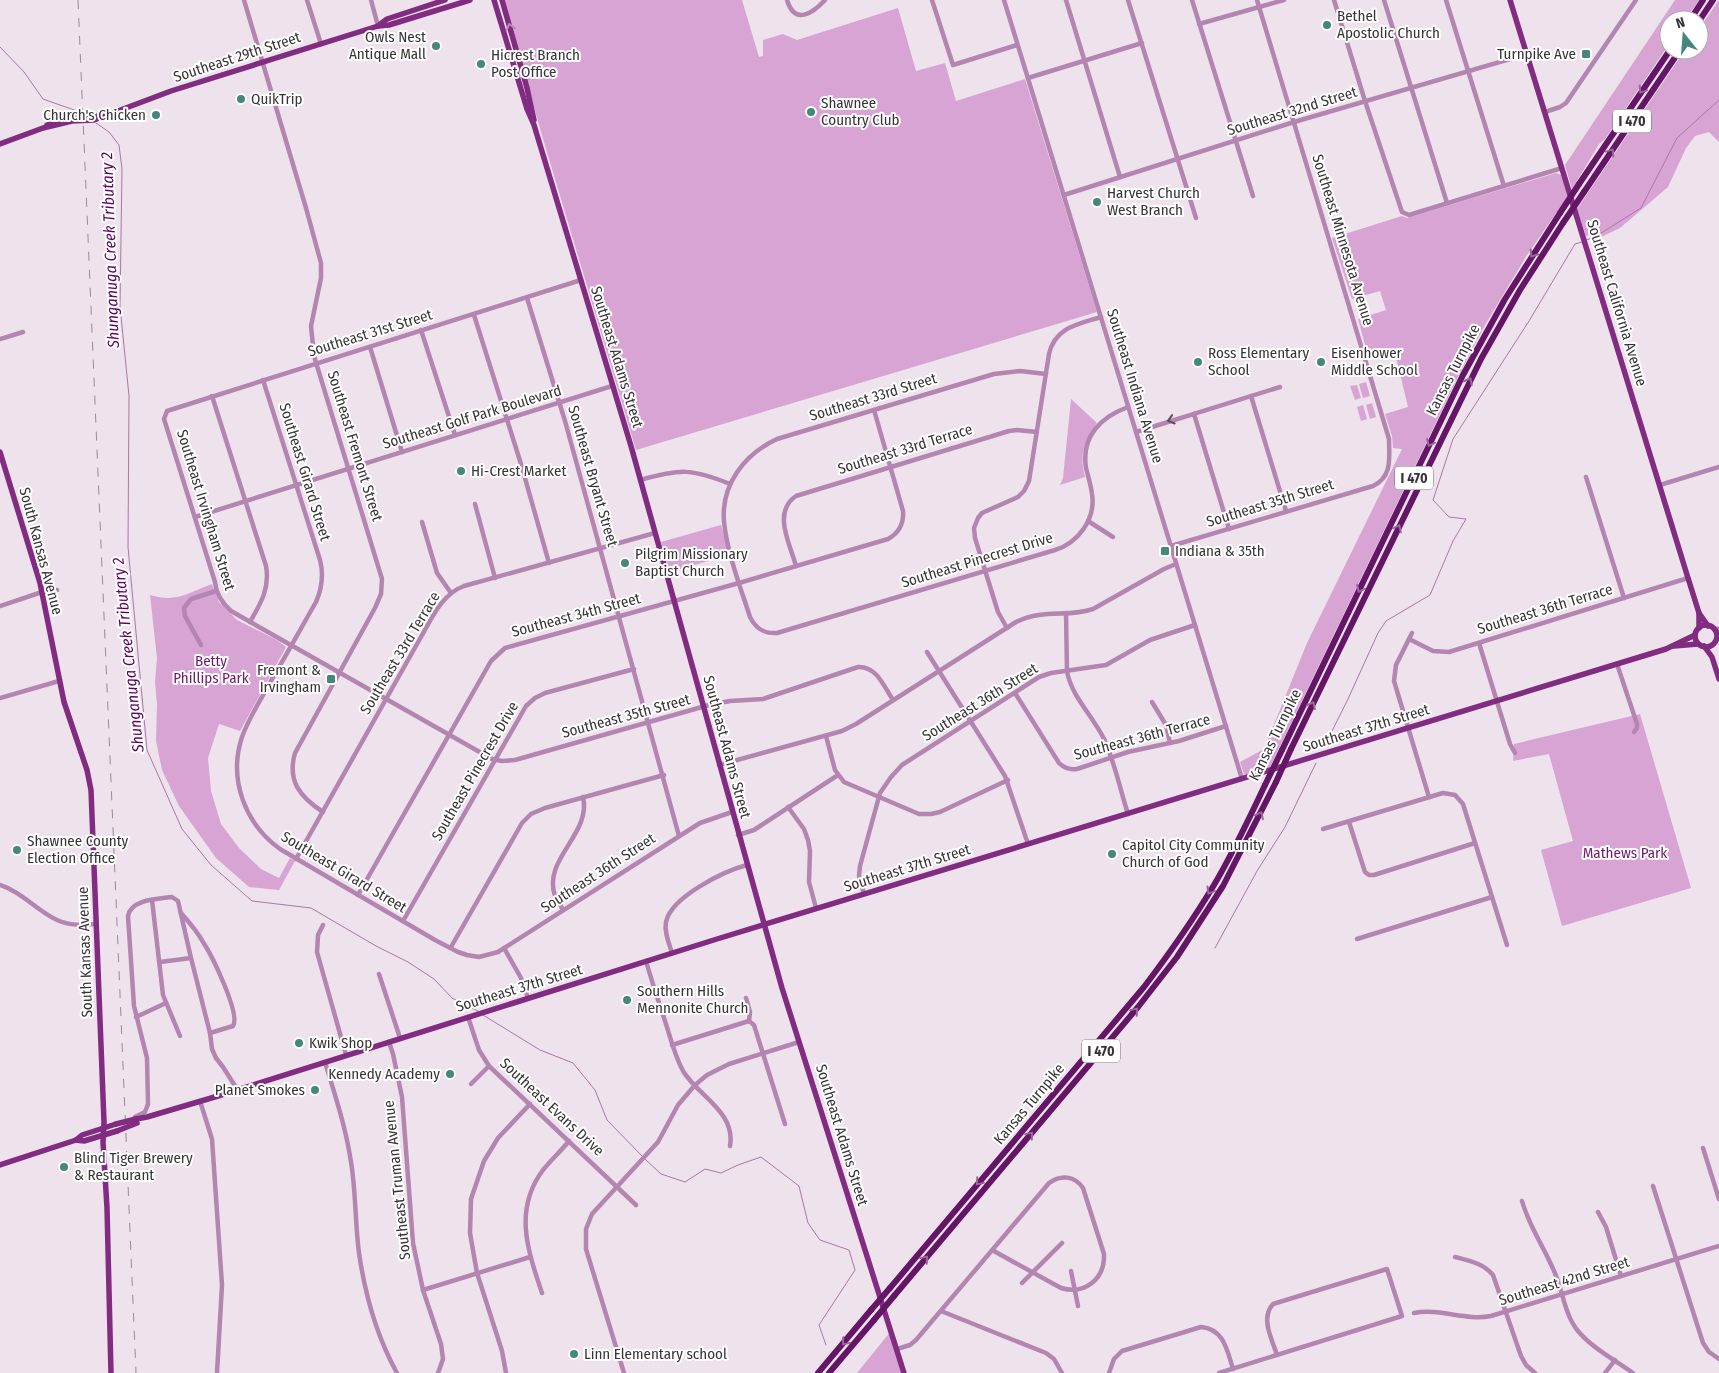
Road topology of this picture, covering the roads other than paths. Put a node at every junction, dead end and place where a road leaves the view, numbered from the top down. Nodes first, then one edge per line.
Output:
1 (244, 0) edge
2 (307, 0) edge
3 (370, 0) edge
4 (445, 0) edge
5 (470, 0) edge
6 (494, 0) edge
7 (502, 0) edge
8 (787, 0) edge
9 (825, 0) edge
10 (932, 0) edge
11 (1004, 0) edge
12 (1066, 0) edge
13 (1128, 0) edge
14 (1192, 0) edge
15 (1257, 0) edge
16 (1284, 0) edge
17 (1334, 0) edge
18 (1384, 0) edge
19 (1446, 0) edge
20 (1510, 0) edge
21 (1636, 0) edge
22 (435, 2) edge
23 (1258, 6) junction
24 (438, 10) junction
25 (1199, 24) junction
26 (378, 26) junction
27 (1142, 43) junction
28 (321, 44) junction
29 (1018, 45) junction
30 (1527, 54) junction
31 (1085, 60) junction
32 (1663, 60) edge
33 (1673, 60) edge
34 (262, 62) junction
35 (1468, 70) junction
36 (1028, 78) junction
37 (1411, 87) junction
38 (1365, 101) junction
39 (1545, 112) junction
40 (1294, 122) junction
41 (534, 125) junction
42 (1236, 141) junction
43 (0, 144) edge
44 (1178, 159) junction
45 (1562, 168) junction
46 (1120, 177) junction
47 (1504, 186) junction
48 (1064, 195) junction
49 (1252, 196) dead end
50 (1447, 203) junction
51 (1196, 218) dead end
52 (581, 280) junction
53 (527, 298) junction
54 (474, 314) junction
55 (1101, 317) junction
56 (421, 330) junction
57 (22, 332) dead end
58 (0, 339) edge
59 (370, 348) junction
60 (316, 363) junction
61 (1046, 374) junction
62 (263, 380) junction
63 (612, 386) junction
64 (1280, 387) dead end
65 (212, 396) junction
66 (1252, 396) junction
67 (560, 402) junction
68 (1128, 407) junction
69 (874, 410) junction
70 (167, 411) joint
71 (1194, 414) junction
72 (507, 419) junction
73 (1037, 432) junction
74 (1136, 432) junction
75 (454, 436) junction
76 (0, 452) edge
77 (402, 452) junction
78 (890, 467) junction
79 (1719, 467) edge
80 (349, 468) junction
81 (1586, 477) dead end
82 (640, 480) junction
83 (730, 484) junction
84 (296, 485) junction
85 (1376, 485) joint
86 (1660, 485) junction
87 (245, 501) junction
88 (475, 504) dead end
89 (1286, 511) junction
90 (195, 517) junction
91 (1088, 521) junction
92 (422, 522) dead end
93 (1229, 528) junction
94 (655, 533) junction
95 (1113, 537) dead end
96 (1171, 546) junction
97 (600, 549) junction
98 (548, 563) junction
99 (1176, 564) junction
100 (796, 566) junction
101 (985, 571) junction
102 (495, 578) junction
103 (1688, 578) junction
104 (739, 583) junction
105 (57, 590) dead end
106 (216, 591) junction
107 (42, 592) junction
108 (451, 593) junction
109 (1624, 598) junction
110 (674, 601) junction
111 (0, 606) edge
112 (1066, 613) junction
113 (1699, 613) junction
114 (618, 616) junction
115 (250, 622) junction
116 (1195, 625) junction
117 (1708, 626) junction
118 (1007, 628) junction
119 (1699, 628) junction
120 (1716, 629) edge
121 (1412, 633) dead end
122 (1695, 635) junction
123 (1409, 639) junction
124 (1716, 640) edge
125 (1479, 643) junction
126 (201, 645) dead end
127 (1701, 645) junction
128 (291, 646) junction
129 (1674, 646) junction
130 (927, 652) dead end
131 (1712, 657) junction
132 (1617, 664) junction
133 (634, 669) junction
134 (940, 671) junction
135 (1067, 671) junction
136 (339, 672) junction
137 (1719, 679) edge
138 (59, 680) junction
139 (1014, 693) junction
140 (0, 698) edge
141 (387, 699) junction
142 (893, 700) junction
143 (1497, 701) junction
144 (1152, 702) dead end
145 (703, 708) junction
146 (971, 720) junction
147 (648, 723) junction
148 (1226, 726) junction
149 (1408, 728) junction
150 (1634, 732) dead end
151 (449, 734) junction
152 (826, 736) junction
153 (1170, 743) junction
154 (1515, 752) dead end
155 (1111, 758) junction
156 (494, 760) junction
157 (719, 765) junction
158 (664, 775) junction
159 (838, 775) junction
160 (1008, 780) junction
161 (1242, 780) junction
162 (583, 797) junction
163 (879, 797) junction
164 (1429, 797) junction
165 (788, 807) junction
166 (323, 812) junction
167 (732, 812) junction
168 (1128, 814) junction
169 (1349, 822) junction
170 (1323, 829) dead end
171 (738, 835) junction
172 (679, 836) junction
173 (1475, 843) junction
174 (1028, 844) junction
175 (296, 859) junction
176 (747, 865) junction
177 (0, 885) edge
178 (864, 894) junction
179 (358, 895) junction
180 (1492, 897) junction
181 (152, 900) junction
182 (816, 908) junction
183 (563, 910) junction
184 (181, 913) junction
185 (403, 921) junction
186 (96, 924) junction
187 (764, 924) junction
188 (323, 926) dead end
189 (1357, 939) dead end
190 (1507, 945) dead end
191 (451, 947) junction
192 (504, 948) junction
193 (672, 953) junction
194 (479, 957) joint
195 (191, 958) junction
196 (646, 961) junction
197 (160, 962) junction
198 (379, 974) dead end
199 (528, 998) junction
200 (746, 998) dead end
201 (166, 1003) junction
202 (469, 1016) junction
203 (136, 1017) junction
204 (749, 1021) junction
205 (210, 1033) junction
206 (180, 1036) dead end
207 (400, 1038) junction
208 (389, 1042) junction
209 (799, 1042) junction
210 (672, 1045) junction
211 (763, 1053) junction
212 (346, 1055) junction
213 (325, 1062) junction
214 (489, 1066) junction
215 (471, 1084) dead end
216 (695, 1085) junction
217 (237, 1089) junction
218 (200, 1101) junction
219 (148, 1104) junction
220 (530, 1104) junction
221 (160, 1113) junction
222 (136, 1120) junction
223 (785, 1124) dead end
224 (103, 1128) junction
225 (103, 1136) junction
226 (76, 1140) junction
227 (569, 1141) junction
228 (730, 1146) dead end
229 (1703, 1148) dead end
230 (0, 1164) edge
231 (618, 1186) junction
232 (1653, 1186) dead end
233 (1719, 1199) edge
234 (1522, 1201) dead end
235 (636, 1204) dead end
236 (1598, 1212) dead end
237 (1062, 1243) dead end
238 (1719, 1246) edge
239 (992, 1250) junction
240 (530, 1257) junction
241 (1455, 1257) dead end
242 (1676, 1259) junction
243 (1072, 1271) dead end
244 (1032, 1272) junction
245 (477, 1274) junction
246 (1621, 1276) junction
247 (1022, 1283) dead end
248 (423, 1290) junction
249 (1074, 1290) junction
250 (542, 1293) dead end
251 (1562, 1294) junction
252 (1078, 1306) dead end
253 (941, 1311) junction
254 (1506, 1312) junction
255 (1414, 1313) dead end
256 (897, 1349) junction
257 (1277, 1355) junction
258 (1719, 1358) edge
259 (1615, 1360) junction
260 (1233, 1369) junction
261 (111, 1373) edge
262 (217, 1373) edge
263 (397, 1373) edge
264 (438, 1373) edge
265 (506, 1373) edge
266 (624, 1373) edge
267 (818, 1373) edge
268 (829, 1373) edge
269 (904, 1373) edge
270 (1062, 1373) edge
271 (1109, 1373) edge
272 (1219, 1373) edge
273 (1535, 1373) edge
274 (1605, 1373) edge
275 (1633, 1373) edge

1 - 34 street, Southeast Fremont Street
2 - 28 street
3 - 26 street
4 - 22 main road, Southeast 29th Street
5 - 24 main road, Southeast 29th Street
6 - 41 main road, Southeast Adams Street
41 -> 7 main road, Southeast Adams Street
8 - 9 street
10 - 29 street
11 - 29 street, Southeast Indiana Avenue
12 - 31 street
13 - 27 street
14 - 25 street
15 - 23 street, Southeast Minnesota Avenue
16 - 23 street
17 - 38 street
18 - 37 street
19 - 35 street
20 - 30 main road, Southeast California Avenue
21 - 39 street
22 - 24 street
22 - 26 main road, Southeast 29th Street
23 - 25 street
23 - 40 street, Southeast Minnesota Avenue
24 - 26 main road, Southeast 29th Street
25 - 42 street
26 - 28 main road, Southeast 29th Street
27 - 31 street
27 - 44 street
28 - 34 main road, Southeast 29th Street
29 - 36 street, Southeast Indiana Avenue
30 - 35 street, Southeast 32nd Street
30 - 39 main road, Southeast California Avenue
31 - 36 street
31 - 46 street
32 -> 267 highway, Kansas Turnpike / I 470, bridge
268 -> 33 highway, Kansas Turnpike / I 470, bridge
34 - 43 main road, Southeast 29th Street
34 - 60 street, Southeast Fremont Street
35 - 37 street, Southeast 32nd Street
35 - 47 street
36 - 48 street, Southeast Indiana Avenue
37 - 38 street, Southeast 32nd Street
37 - 50 street
38 - 40 street, Southeast 32nd Street
38 - 50 street
39 - 45 main road, Southeast California Avenue
40 - 42 street, Southeast 32nd Street
40 - 85 street, Southeast Minnesota Avenue
41 - 52 main road, Southeast Adams Street
42 - 44 street, Southeast 32nd Street
42 - 49 street
44 - 46 street, Southeast 32nd Street
44 - 51 street
45 - 47 street
45 - 86 main road, Southeast California Avenue
46 - 48 street, Southeast 32nd Street
47 - 50 street
48 - 55 street, Southeast Indiana Avenue
52 - 53 street, Southeast 31st Street
52 - 63 main road, Southeast Adams Street
53 - 54 street, Southeast 31st Street
53 - 67 street, Southeast Bryant Street
54 - 56 street, Southeast 31st Street
54 - 72 street
55 - 61 street
55 - 68 street, Southeast Indiana Avenue
56 - 59 street, Southeast 31st Street
56 - 75 street
57 - 58 street
59 - 60 street, Southeast 31st Street
59 - 77 street
60 - 62 street, Southeast 31st Street
60 - 80 street, Southeast Fremont Street
61 - 69 street, Southeast 33rd Street
61 - 73 street
62 - 65 street, Southeast 31st Street
62 - 84 street, Southeast Girard Street
63 - 67 street, Southeast Golf Park Boulevard
63 - 82 main road, Southeast Adams Street
64 - 66 street
65 - 70 street, Southeast 31st Street
65 - 87 street
66 - 71 street
66 - 89 street
67 - 72 street, Southeast Golf Park Boulevard
67 - 97 street, Southeast Bryant Street
68 - 74 street, Southeast Indiana Avenue
68 - 91 street, Southeast Pinecrest Drive
69 - 78 street
69 - 83 street, Southeast 33rd Street
70 - 90 street, Southeast Irvingham Street
71 -> 74 street
71 - 93 street
72 - 75 street, Southeast Golf Park Boulevard
72 - 98 street
73 - 78 street, Southeast 33rd Terrace
73 - 101 street
74 - 96 street, Southeast Indiana Avenue
75 - 77 street, Southeast Golf Park Boulevard
76 - 107 main road, South Kansas Avenue
77 - 80 street, Southeast Golf Park Boulevard
78 - 100 street, Southeast 33rd Terrace
78 - 100 street, Southeast 34th Street
79 - 86 street
80 - 84 street, Southeast Golf Park Boulevard
80 - 136 street, Southeast Fremont Street
81 - 109 street
82 - 83 street
82 - 94 main road, Southeast Adams Street
83 - 104 street
84 - 87 street, Southeast Golf Park Boulevard
84 - 128 street, Southeast Girard Street
85 - 89 street, Southeast 35th Street
86 - 103 main road, Southeast California Avenue
87 - 90 street, Southeast Golf Park Boulevard
87 - 115 street
88 - 102 street
89 - 93 street, Southeast 35th Street
90 - 106 street, Southeast Irvingham Street
91 - 95 street
91 - 101 street, Southeast Pinecrest Drive
92 - 108 street
93 - 96 street, Southeast 35th Street
94 - 97 street, Southeast 33rd Terrace
94 - 110 main road, Southeast Adams Street
96 - 99 street, Southeast Indiana Avenue
97 - 98 street, Southeast 33rd Terrace
97 - 114 street, Southeast Bryant Street
98 - 102 street, Southeast 33rd Terrace
99 - 112 street
99 - 116 street, Southeast Indiana Avenue
100 - 104 street, Southeast 34th Street
101 - 104 street, Southeast Pinecrest Drive
101 - 118 street
102 - 108 street, Southeast 33rd Terrace
103 - 109 street, Southeast 36th Terrace
103 - 113 main road, Southeast California Avenue
104 - 110 street, Southeast 34th Street
105 - 107 street
106 - 115 street, Southeast Irvingham Street
106 - 126 street
107 - 111 street
107 - 138 main road, South Kansas Avenue
108 - 141 street, Southeast 33rd Terrace
109 - 125 street, Southeast 36th Terrace
110 - 114 street, Southeast 34th Street
110 - 145 main road, Southeast Adams Street
112 - 118 street
112 - 135 street
113 - 117 main road, Southeast California Avenue
113 - 119 main road, Southeast California Avenue
114 - 133 street, Southeast Bryant Street
114 - 151 street, Southeast 34th Street
115 - 128 street, Southeast Irvingham Street
116 - 135 street, Southeast 36th Street
116 - 148 street, Southeast Indiana Avenue
117 - 119 main road
117 - 120 main road
118 - 134 street
119 - 122 main road
120 - 124 main road
121 - 123 street
122 - 127 main road
122 - 129 main road, Southeast 37th Street
123 - 125 street, Southeast 36th Terrace
123 - 149 street
124 - 127 main road
124 - 131 main road
125 - 143 street
127 - 129 main road, Southeast 37th Street
127 - 131 main road
128 - 136 street, Southeast Irvingham Street
128 - 175 street, Southeast Girard Street
129 - 132 main road, Southeast 37th Street
130 - 134 street
131 - 137 main road
132 - 143 main road, Southeast 37th Street
132 - 150 street
133 - 147 street, Southeast Bryant Street
133 - 156 street, Southeast Pinecrest Drive
134 - 142 street
134 - 146 street
135 - 139 street, Southeast 36th Street
135 - 155 street
136 - 141 street, Southeast Irvingham Street
136 - 166 street, Southeast Fremont Street
138 - 140 street
138 - 186 main road, South Kansas Avenue
139 - 146 street, Southeast 36th Street
139 - 155 street, Southeast 36th Terrace
141 - 151 street, Southeast Irvingham Street
141 - 166 street, Southeast 33rd Terrace
142 - 145 street, Southeast 35th Street
142 - 152 street
143 - 149 main road, Southeast 37th Street
143 - 154 street
144 - 153 street
145 - 147 street, Southeast 35th Street
145 - 157 main road, Southeast Adams Street
146 - 160 street
146 - 163 street, Southeast 36th Street
147 - 156 street, Southeast 35th Street
147 - 158 street, Southeast Bryant Street
148 - 153 street, Southeast 36th Terrace
148 - 161 street, Southeast Indiana Avenue
149 - 161 main road, Southeast 37th Street
149 - 164 street
151 - 156 street, Southeast Irvingham Street
151 - 179 street, Southeast 34th Street
152 - 157 street
152 - 159 street
153 - 155 street, Southeast 36th Terrace
155 - 168 street
156 - 185 street, Southeast Pinecrest Drive
157 - 167 main road, Southeast Adams Street
158 - 162 street
158 - 172 street, Southeast Bryant Street
159 - 163 street
159 - 165 street
160 - 163 street
160 - 174 street
161 - 168 main road, Southeast 37th Street
162 - 183 street
162 - 191 street
163 - 178 street, Southeast 36th Street
164 - 169 street
164 - 173 street
165 - 171 street
165 - 182 street
166 - 175 street, Southeast 33rd Terrace
167 - 171 main road, Southeast Adams Street
167 - 172 street, Southeast 36th Street
168 - 174 main road, Southeast 37th Street
169 - 170 street
169 - 173 street
171 - 176 main road, Southeast Adams Street
172 - 183 street, Southeast 36th Street
173 - 180 street
174 - 178 main road, Southeast 37th Street
175 - 179 street, Southeast Girard Street
176 - 187 main road, Southeast Adams Street
176 - 193 street
177 - 186 street
178 - 182 main road, Southeast 37th Street
179 - 185 street, Southeast Girard Street
180 - 189 street
180 - 190 street
181 - 184 street
181 - 197 street
181 - 203 street
182 - 187 main road, Southeast 37th Street
183 - 192 street, Southeast 36th Street
184 - 195 street
184 - 205 street
185 - 191 street, Southeast Girard Street
186 - 224 main road, South Kansas Avenue
187 - 193 main road, Southeast 37th Street
187 - 209 main road, Southeast Adams Street
188 - 212 street
191 - 194 street, Southeast Girard Street
192 - 194 street, Southeast 36th Street
192 - 199 street
193 - 196 main road, Southeast 37th Street
195 - 197 street
195 - 205 street
196 - 199 main road, Southeast 37th Street
196 - 210 street
197 - 201 street
198 - 207 street
199 - 202 main road, Southeast 37th Street
200 - 204 street
201 - 203 street
201 - 206 street
202 - 207 main road, Southeast 37th Street
202 - 214 street, Southeast Evans Drive
203 - 219 street
204 - 210 street
204 - 211 street
205 - 217 street
207 - 208 main road, Southeast 37th Street
208 - 212 main road, Southeast 37th Street
208 - 248 street, Southeast Truman Avenue
209 - 211 street
209 - 256 main road, Southeast Adams Street
210 - 216 street
211 - 216 street
211 - 223 street
212 - 213 main road, Southeast 37th Street
213 - 217 main road, Southeast 37th Street
213 - 263 street
214 - 215 street
214 - 220 street, Southeast Evans Drive
216 - 228 street
216 - 231 street
217 - 218 main road, Southeast 37th Street
218 - 221 main road, Southeast 37th Street
218 - 262 street
219 - 221 street
219 - 222 street
220 - 227 street, Southeast Evans Drive
220 - 245 street
221 - 222 main road, Southeast 37th Street
222 - 224 main road, bridge
222 - 225 main road, bridge
224 - 225 main road, South Kansas Avenue
224 - 226 main road
225 - 226 main road
225 - 261 main road, South Kansas Avenue
226 - 230 main road
227 - 231 street, Southeast Evans Drive
227 - 240 street
229 - 233 street
231 - 235 street, Southeast Evans Drive
231 - 266 street
232 - 242 street
234 - 251 street
236 - 246 street
237 - 244 street
238 - 242 street, Southeast 42nd Street
239 - 244 street
239 - 249 street
239 - 253 street
240 - 245 street
240 - 250 street
241 - 254 street
242 - 246 street, Southeast 42nd Street
242 - 258 street
243 - 249 street
244 - 247 street
244 - 249 street
245 - 248 street
245 - 265 street
246 - 251 street, Southeast 42nd Street
248 - 264 street, Southeast Truman Avenue
249 - 252 street
251 - 254 street, Southeast 42nd Street
251 - 259 street
253 - 256 street
253 - 270 street
254 - 255 street, Southeast 42nd Street
254 - 273 street
256 - 269 main road, Southeast Adams Street
257 - 257 street
257 - 260 street
259 - 274 street
259 - 275 street
260 - 271 street
260 - 272 street

